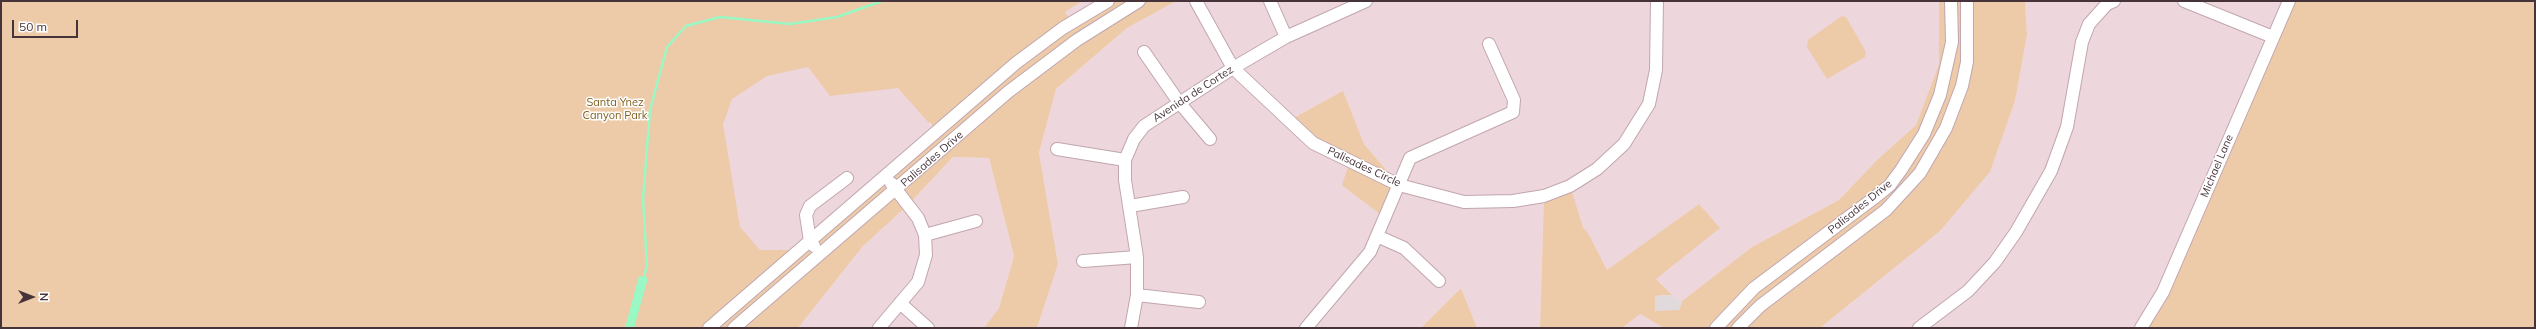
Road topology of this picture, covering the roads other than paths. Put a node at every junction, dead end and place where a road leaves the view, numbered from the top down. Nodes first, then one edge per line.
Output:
1 (1108, 1) edge
2 (1139, 1) edge
3 (1196, 1) edge
4 (1270, 1) edge
5 (1366, 1) edge
6 (1657, 1) edge
7 (1952, 1) edge
8 (1967, 1) edge
9 (2114, 1) edge
10 (2184, 1) edge
11 (2289, 1) edge
12 (1067, 26) junction
13 (1286, 37) junction
14 (2273, 37) junction
15 (1077, 40) junction
16 (1489, 44) dead end
17 (1144, 52) dead end
18 (1233, 68) junction
19 (1178, 101) junction
20 (1210, 139) dead end
21 (1058, 149) dead end
22 (1125, 160) junction
23 (886, 176) junction
24 (847, 178) dead end
25 (1399, 185) junction
26 (896, 189) junction
27 (1183, 197) dead end
28 (1130, 206) junction
29 (976, 221) dead end
30 (924, 235) junction
31 (1377, 236) junction
32 (810, 241) junction
33 (820, 254) junction
34 (1137, 257) junction
35 (1083, 261) dead end
36 (1439, 281) dead end
37 (1137, 295) junction
38 (1199, 302) dead end
39 (900, 303) junction
40 (709, 328) edge
41 (734, 328) edge
42 (879, 328) edge
43 (928, 328) edge
44 (1131, 328) edge
45 (1306, 328) edge
46 (1716, 328) edge
47 (1738, 328) edge
48 (1920, 328) edge
49 (2141, 328) edge

1 - 12 street, Palisades Drive
2 - 15 street, Palisades Drive
3 - 18 street, Palisades Circle
4 - 13 street
5 - 13 street, Avenida de Cortez
6 - 25 street, Palisades Circle
7 - 46 street, Palisades Drive
8 - 47 street, Palisades Drive
9 - 48 street
10 - 14 street
11 - 14 street, Michael Lane
12 - 15 street
12 - 23 street, Palisades Drive
13 - 18 street, Avenida de Cortez
14 - 49 street, Michael Lane
15 - 26 street, Palisades Drive
16 - 25 street
17 - 19 street
18 - 19 street, Avenida de Cortez
18 - 25 street, Palisades Circle
19 - 20 street
19 - 22 street, Avenida de Cortez
21 - 22 street
22 - 28 street, Avenida de Cortez
23 - 26 street
23 - 32 street, Palisades Drive
24 - 32 street
25 - 31 street
26 - 30 street
26 - 33 street, Palisades Drive
27 - 28 street
28 - 34 street, Avenida de Cortez
29 - 30 street
30 - 39 street
31 - 36 street
31 - 45 street
32 - 33 street
32 - 40 street, Palisades Drive
33 - 41 street, Palisades Drive
34 - 35 street
34 - 37 street, Avenida de Cortez
37 - 38 street
37 - 44 street, Avenida de Cortez
39 - 42 street
39 - 43 street

